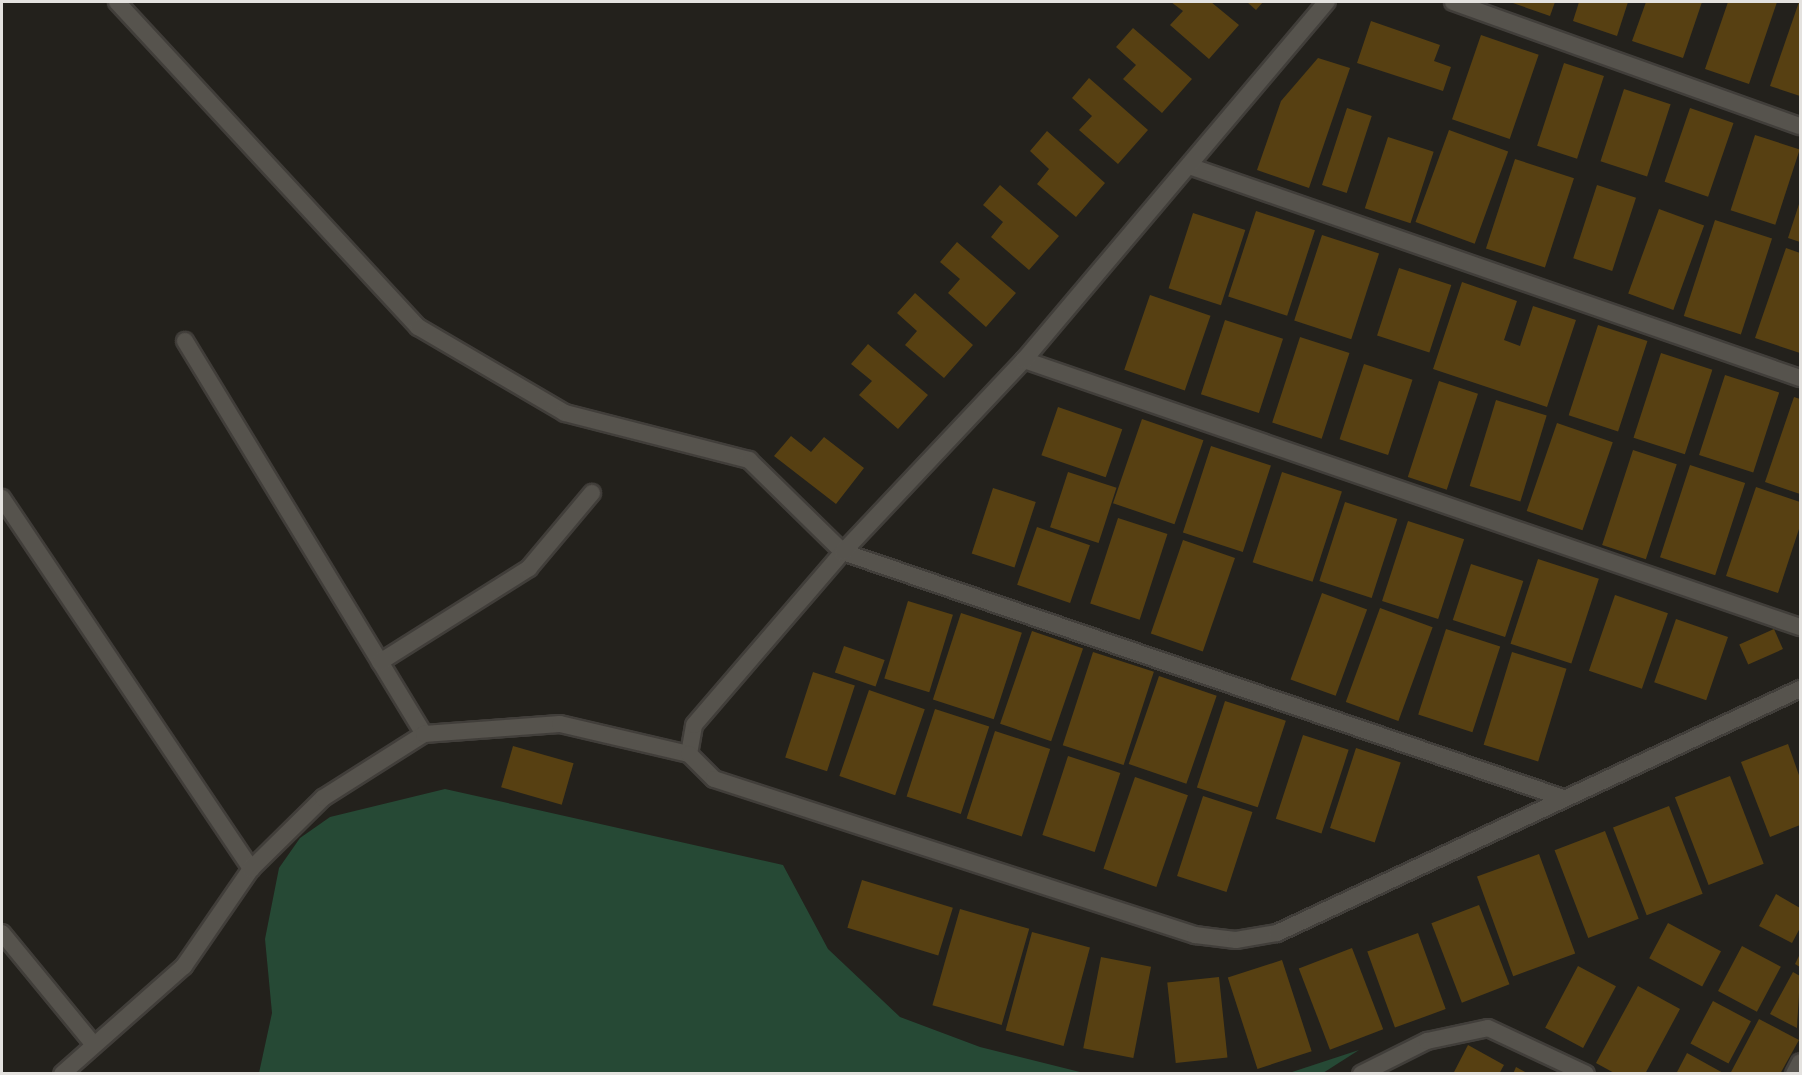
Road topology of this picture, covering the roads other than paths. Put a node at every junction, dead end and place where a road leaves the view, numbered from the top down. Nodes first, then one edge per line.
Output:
1 (117, 2) edge
2 (1327, 2) edge
3 (1453, 2) edge
4 (1800, 126) edge
5 (1189, 166) junction
6 (185, 341) dead end
7 (1024, 360) junction
8 (1800, 378) edge
9 (592, 493) dead end
10 (2, 498) edge
11 (843, 552) junction
12 (1800, 627) edge
13 (380, 662) junction
14 (1800, 689) edge
15 (424, 734) junction
16 (689, 754) junction
17 (1563, 798) junction
18 (251, 869) junction
19 (2, 933) edge
20 (94, 1045) junction
21 (1800, 1062) edge
22 (62, 1074) edge
23 (1362, 1074) edge
24 (1586, 1074) edge
25 (1794, 1074) edge

1 - 11 street
2 - 5 street
3 - 4 street
5 - 7 street
5 - 8 street
6 - 13 street
7 - 11 street
7 - 12 street
9 - 13 street
10 - 18 street
11 - 16 street
11 - 17 street
13 - 15 street
14 - 17 street
15 - 16 street
15 - 18 street
16 - 17 street
18 - 20 street
19 - 20 street
20 - 22 street
21 - 25 street
23 - 24 street

